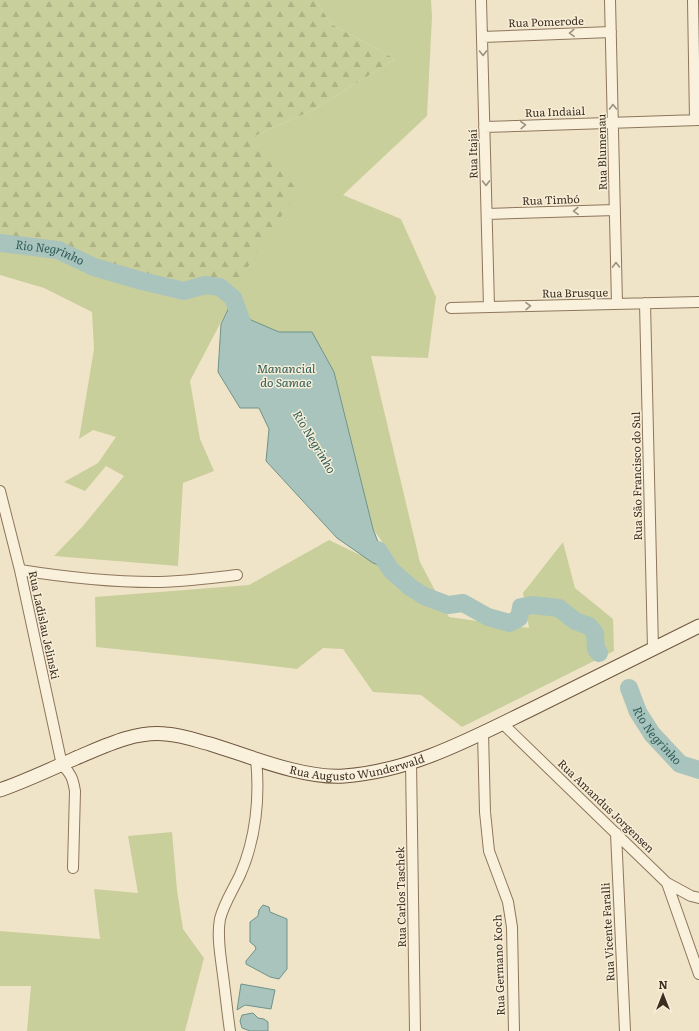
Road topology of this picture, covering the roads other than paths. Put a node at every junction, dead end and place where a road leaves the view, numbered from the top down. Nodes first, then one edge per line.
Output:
1 (481, 0) edge
2 (610, 0) edge
3 (693, 0) edge
4 (611, 32) junction
5 (482, 37) junction
6 (697, 120) edge
7 (613, 123) junction
8 (484, 127) junction
9 (615, 210) junction
10 (486, 214) junction
11 (699, 302) edge
12 (645, 303) junction
13 (617, 304) junction
14 (489, 307) junction
15 (451, 308) dead end
16 (0, 491) edge
17 (20, 570) junction
18 (237, 575) dead end
19 (699, 626) edge
20 (653, 649) junction
21 (502, 723) junction
22 (483, 733) junction
23 (256, 759) junction
24 (411, 762) junction
25 (62, 765) junction
26 (0, 790) edge
27 (616, 832) junction
28 (73, 868) dead end
29 (667, 882) junction
30 (699, 898) edge
31 (699, 974) edge
32 (230, 1031) edge
33 (415, 1031) edge
34 (514, 1031) edge
35 (625, 1031) edge

1 - 5 street, Rua Itajaí
2 - 4 street, Rua Blumenau
3 - 6 street
4 -> 5 street, Rua Pomerode
7 -> 4 street, Rua Blumenau
5 -> 8 street, Rua Itajaí
6 - 7 street, Rua Indaial
8 -> 7 street, Rua Indaial
7 - 9 street, Rua Blumenau
8 -> 10 street, Rua Itajaí
9 -> 10 street, Rua Timbó
13 -> 9 street, Rua Blumenau
10 - 14 street, Rua Itajaí
11 - 12 street, Rua Brusque
12 - 13 street, Rua Brusque
12 - 20 street, Rua São Francisco do Sul
14 -> 13 street, Rua Brusque
14 - 15 street, Rua Brusque
16 - 17 street, Rua Ladislau Jelinski
17 - 18 street
17 - 25 street, Rua Ladislau Jelinski
19 - 20 main road, Rua Augusto Wunderwald
20 - 21 main road, Rua Augusto Wunderwald
21 - 22 main road, Rua Augusto Wunderwald
21 - 27 street, Rua Amandus Jorgensen
22 - 24 main road, Rua Augusto Wunderwald
22 - 34 street, Rua Germano Koch
23 - 24 main road, Rua Augusto Wunderwald
23 - 25 main road, Rua Augusto Wunderwald
23 - 32 street
24 - 33 street, Rua Carlos Taschek
25 - 26 main road, Rua Augusto Wunderwald
25 - 28 street
27 - 29 street, Rua Amandus Jorgensen
27 - 35 street, Rua Vicente Faralli
29 - 30 street, Rua Amandus Jorgensen
29 - 31 street

